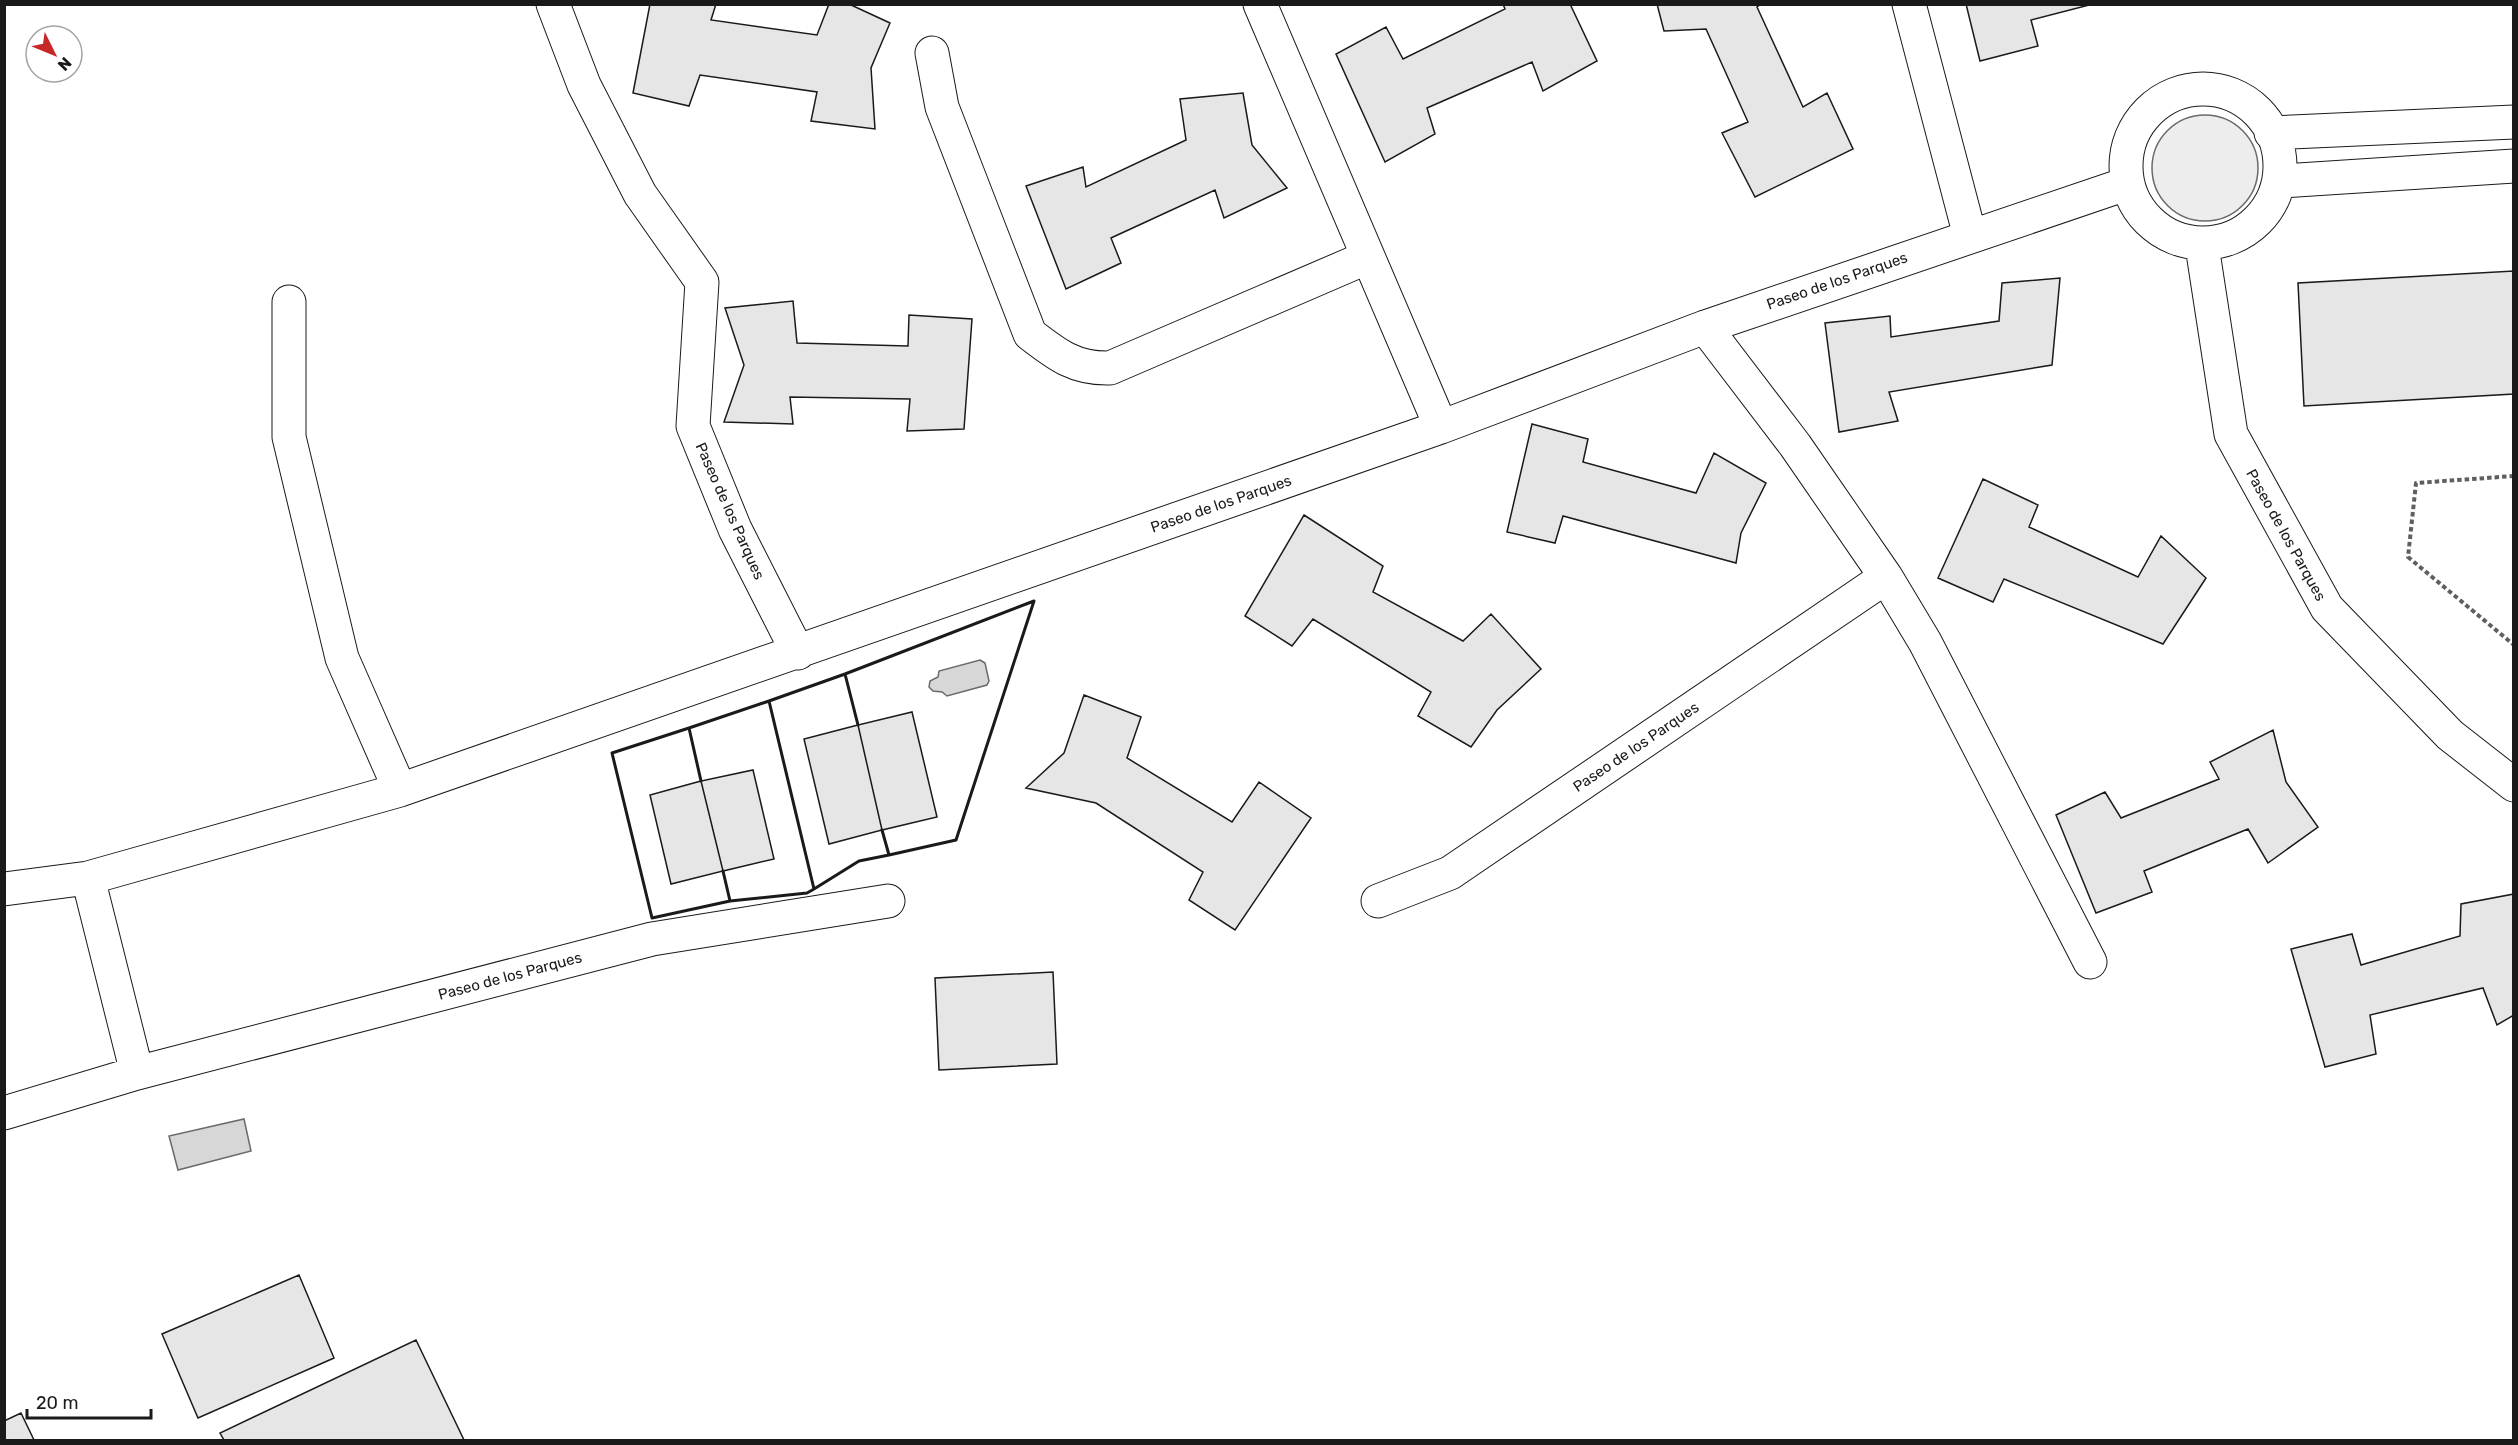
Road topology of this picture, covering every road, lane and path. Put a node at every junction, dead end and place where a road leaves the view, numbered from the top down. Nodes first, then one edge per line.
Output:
1 (553, 4) edge
2 (1260, 4) edge
3 (1909, 4) edge
4 (932, 53) dead end
5 (2514, 122) edge
6 (2271, 133) junction
7 (2514, 166) edge
8 (2281, 181) junction
9 (2126, 184) junction
10 (1970, 236) junction
11 (2202, 246) junction
12 (1368, 257) junction
13 (289, 302) dead end
14 (1705, 327) junction
15 (1441, 427) junction
16 (2514, 476) edge
17 (1886, 577) junction
18 (2514, 645) edge
19 (798, 653) junction
20 (2514, 785) edge
21 (400, 790) junction
22 (88, 878) junction
23 (4, 889) edge
24 (888, 901) dead end
25 (1378, 901) dead end
26 (2090, 963) dead end
27 (137, 1073) junction
28 (4, 1113) edge

1 - 19 street, Paseo de los Parques
2 - 12 street
3 - 10 street
4 - 12 street
5 - 6 street
6 - 8 street
6 - 9 street
7 - 8 street
8 - 11 street
9 - 10 street, Paseo de los Parques
9 - 11 street
10 - 14 street, Paseo de los Parques
11 - 20 street, Paseo de los Parques
12 - 15 street
13 - 21 street
14 - 15 street, Paseo de los Parques
14 - 17 street
15 - 19 street, Paseo de los Parques
16 - 18 path
17 - 25 street, Paseo de los Parques
17 - 26 street
19 - 21 street, Paseo de los Parques
21 - 22 street, Paseo de los Parques
22 - 23 street, Paseo de los Parques
22 - 27 street
24 - 27 street, Paseo de los Parques
27 - 28 street, Paseo de los Parques

